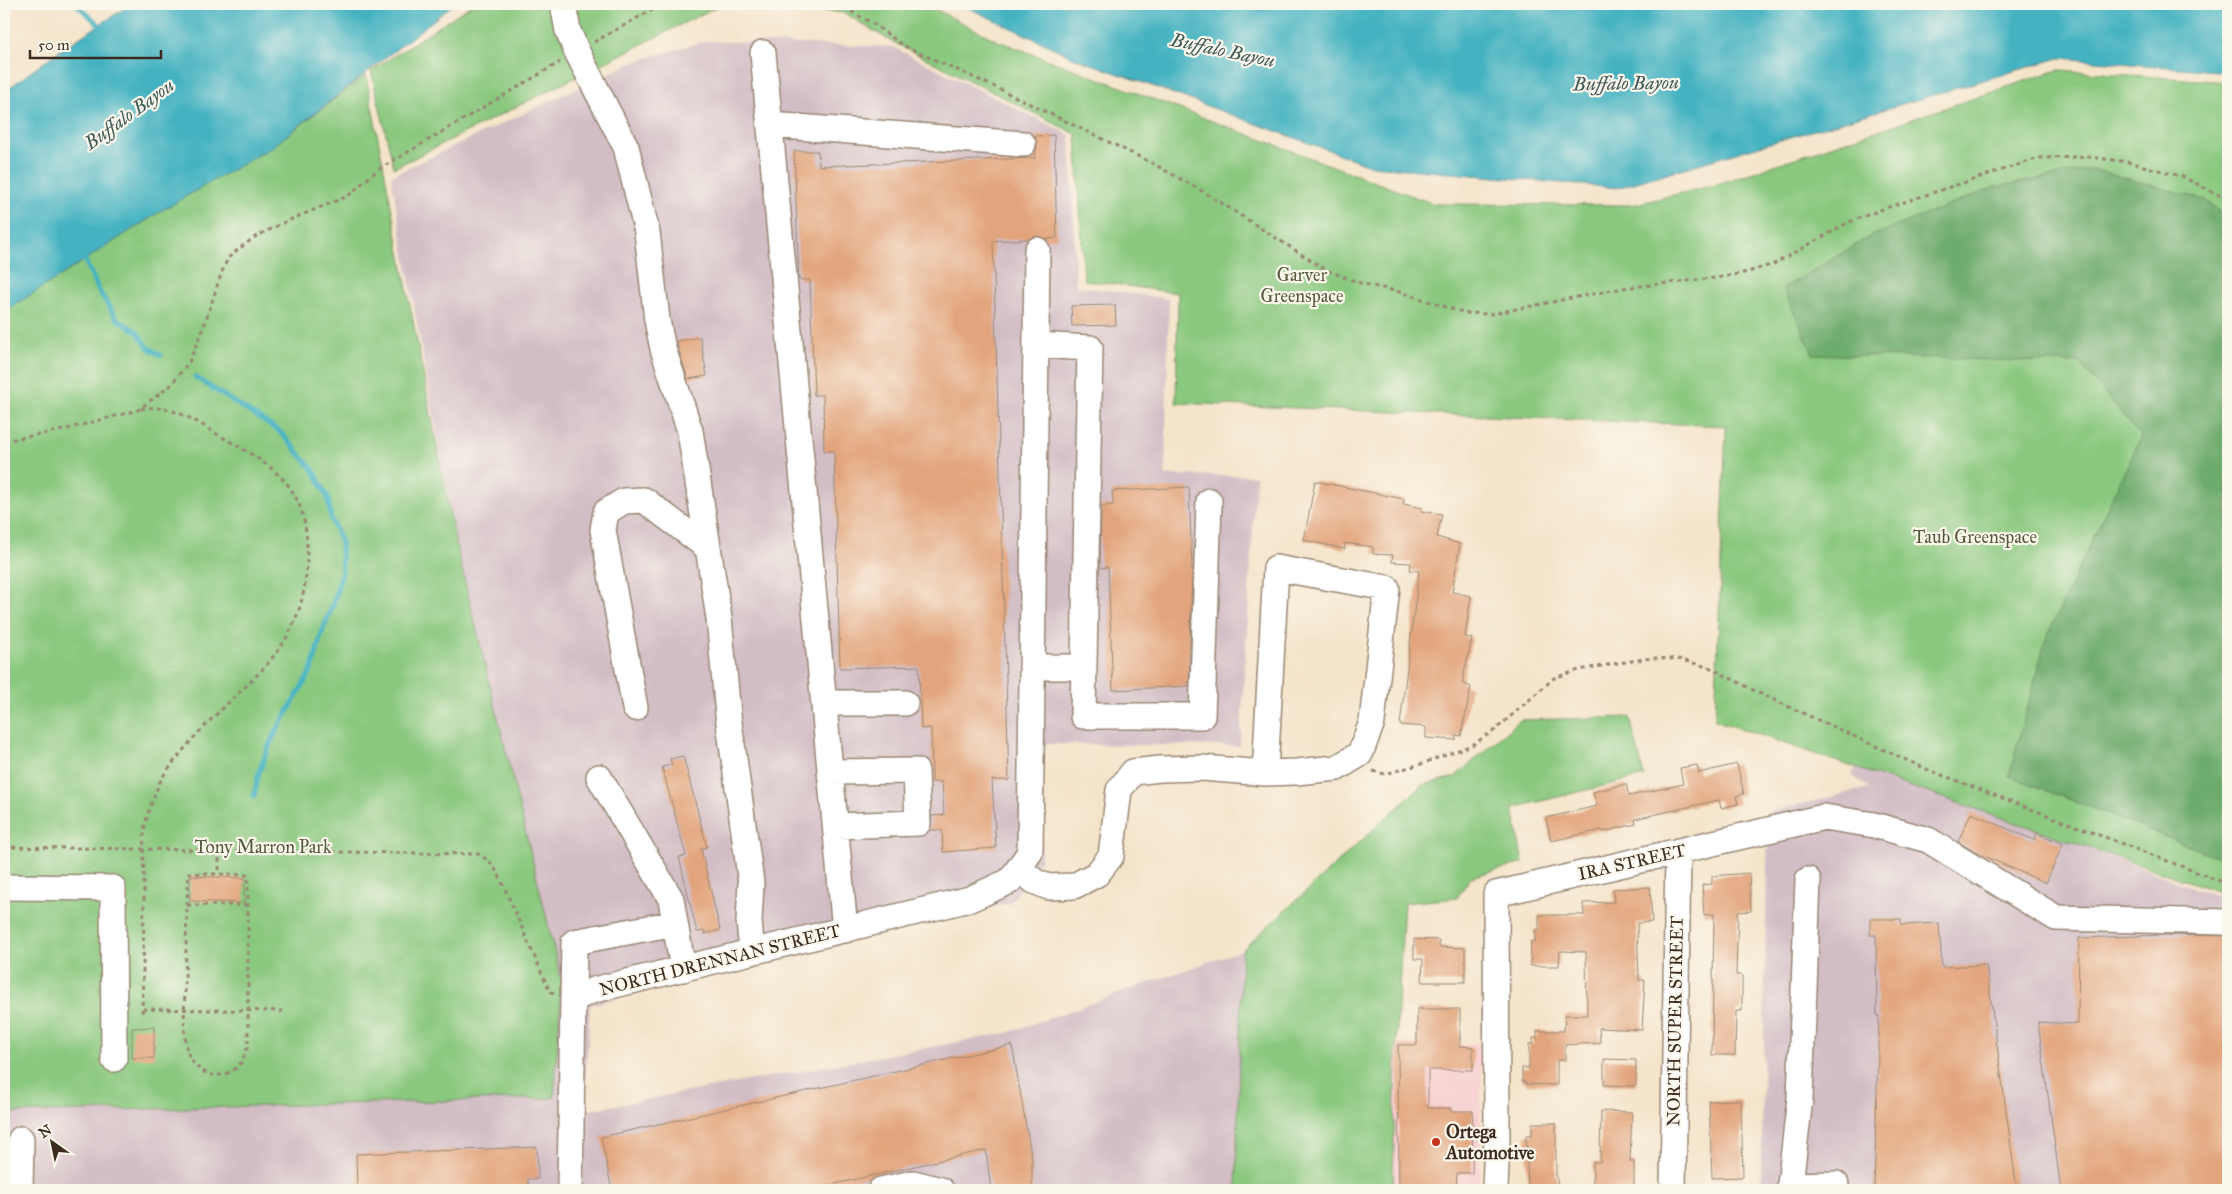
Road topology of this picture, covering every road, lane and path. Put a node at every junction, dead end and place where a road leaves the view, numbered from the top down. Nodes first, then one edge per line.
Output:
1 (563, 4) edge
2 (668, 4) edge
3 (838, 4) edge
4 (577, 52) junction
5 (763, 53) dead end
6 (770, 125) junction
7 (1023, 144) dead end
8 (2228, 201) edge
9 (1037, 250) dead end
10 (1036, 345) junction
11 (138, 410) junction
12 (4, 441) edge
13 (1209, 501) dead end
14 (708, 548) junction
15 (1032, 667) junction
16 (1083, 667) junction
17 (905, 703) dead end
18 (825, 704) junction
19 (635, 708) dead end
20 (1356, 756) junction
21 (832, 772) junction
22 (1265, 773) junction
23 (599, 777) dead end
24 (836, 826) junction
25 (4, 847) edge
26 (144, 849) junction
27 (219, 850) junction
28 (1678, 851) junction
29 (1019, 868) junction
30 (219, 874) junction
31 (1808, 880) dead end
32 (2228, 884) edge
33 (4, 887) edge
34 (187, 905) junction
35 (248, 905) junction
36 (2228, 922) edge
37 (675, 923) junction
38 (845, 930) junction
39 (752, 952) junction
40 (684, 969) junction
41 (573, 999) junction
42 (143, 1008) junction
43 (185, 1009) junction
44 (248, 1010) junction
45 (285, 1011) dead end
46 (142, 1017) dead end
47 (114, 1059) dead end
48 (20, 1139) dead end
49 (1836, 1187) edge
50 (1790, 1188) edge
51 (20, 1190) edge
52 (570, 1190) edge
53 (881, 1190) edge
54 (941, 1190) edge
55 (1495, 1190) edge
56 (1673, 1190) edge

1 - 4 street
2 - 4 path
3 - 8 path
4 - 11 path
4 - 14 street
5 - 6 street
6 - 7 street
6 - 18 street
9 - 10 street
10 - 15 street
10 - 16 street
11 - 12 path
11 - 26 path
13 - 16 street
14 - 19 street
14 - 39 street
15 - 16 street
15 - 29 street, NORTH DRENNAN STREET
17 - 18 street
18 - 21 street
20 - 22 street
20 - 22 street
20 - 32 path
21 - 24 street
21 - 24 street
22 - 29 street
23 - 37 street
24 - 38 street
25 - 26 path
26 - 27 path
26 - 42 path
27 - 30 path
27 - 41 path
28 - 36 street, IRA STREET
28 - 55 street, IRA STREET
28 - 56 street, NORTH SUPER STREET
29 - 38 street, NORTH DRENNAN STREET
30 - 34 path
30 - 35 path
31 - 50 street
33 - 47 street
34 - 35 path
34 - 43 path
35 - 44 path
37 - 40 street
37 - 41 street
38 - 39 street, NORTH DRENNAN STREET
39 - 40 street, NORTH DRENNAN STREET
40 - 41 street, NORTH DRENNAN STREET
41 - 52 street
42 - 43 path
42 - 46 path
43 - 44 path
43 - 44 path
44 - 45 path
48 - 51 street
49 - 50 street
53 - 54 street

